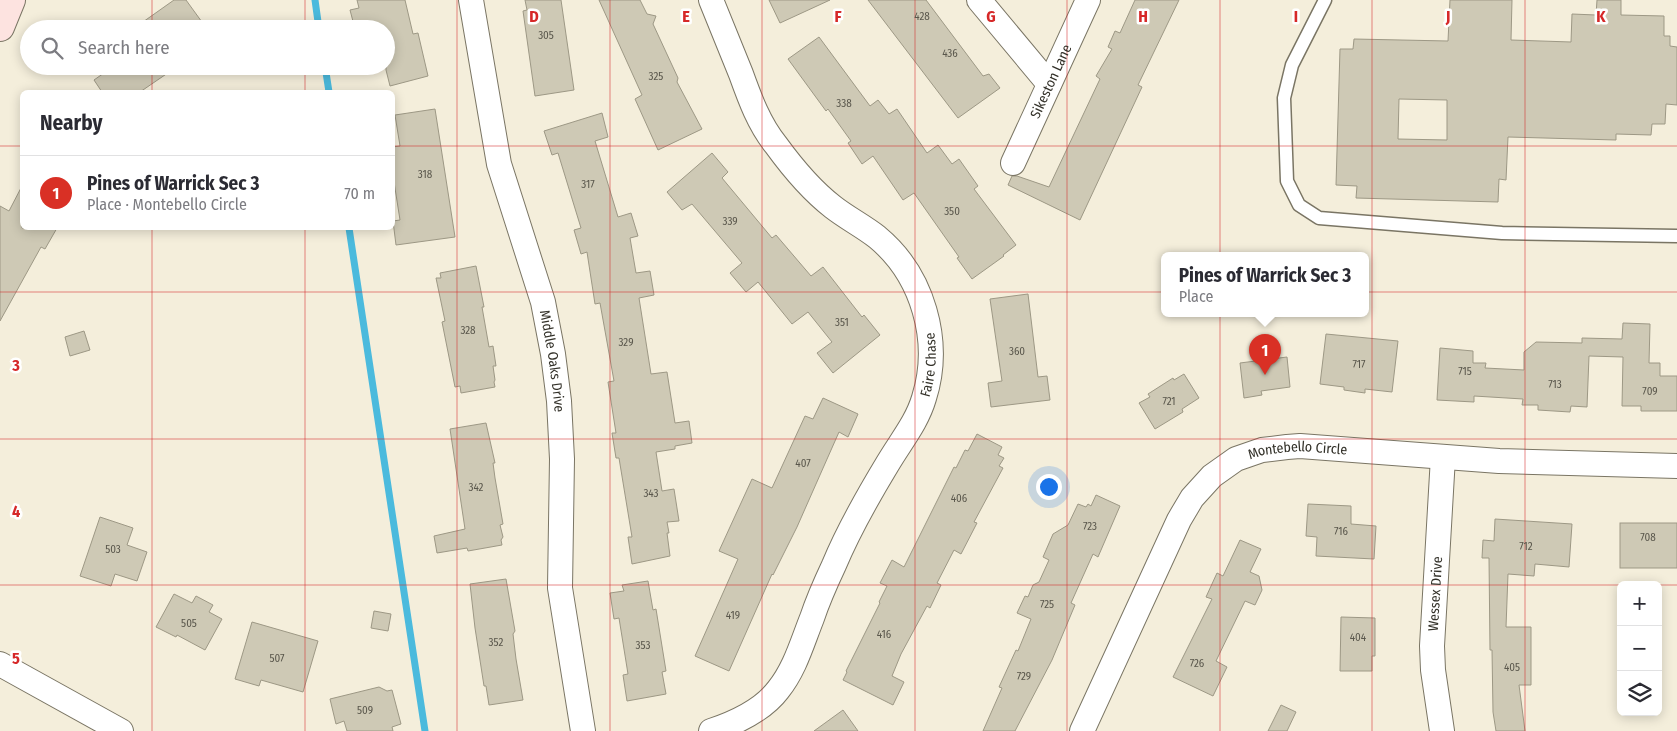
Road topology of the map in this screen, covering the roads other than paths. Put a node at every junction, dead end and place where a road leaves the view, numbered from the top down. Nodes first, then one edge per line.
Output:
1 (12, 0) edge
2 (471, 0) edge
3 (711, 0) edge
4 (979, 0) edge
5 (1088, 0) edge
6 (1324, 0) edge
7 (0, 27) edge
8 (1049, 84) junction
9 (1013, 163) dead end
10 (1677, 236) edge
11 (1443, 457) junction
12 (1677, 466) edge
13 (0, 664) edge
14 (121, 731) edge
15 (583, 731) edge
16 (711, 731) edge
17 (1082, 731) edge
18 (1442, 731) edge

1 - 7 street
2 - 15 street, Middle Oaks Drive
3 - 16 street, Faire Chase
4 - 8 street
5 - 8 street, Sikeston Lane
6 - 10 lane
8 - 9 street, Sikeston Lane
11 - 12 street, Montebello Circle
11 - 17 street, Montebello Circle
11 - 18 street, Wessex Drive
13 - 14 street

